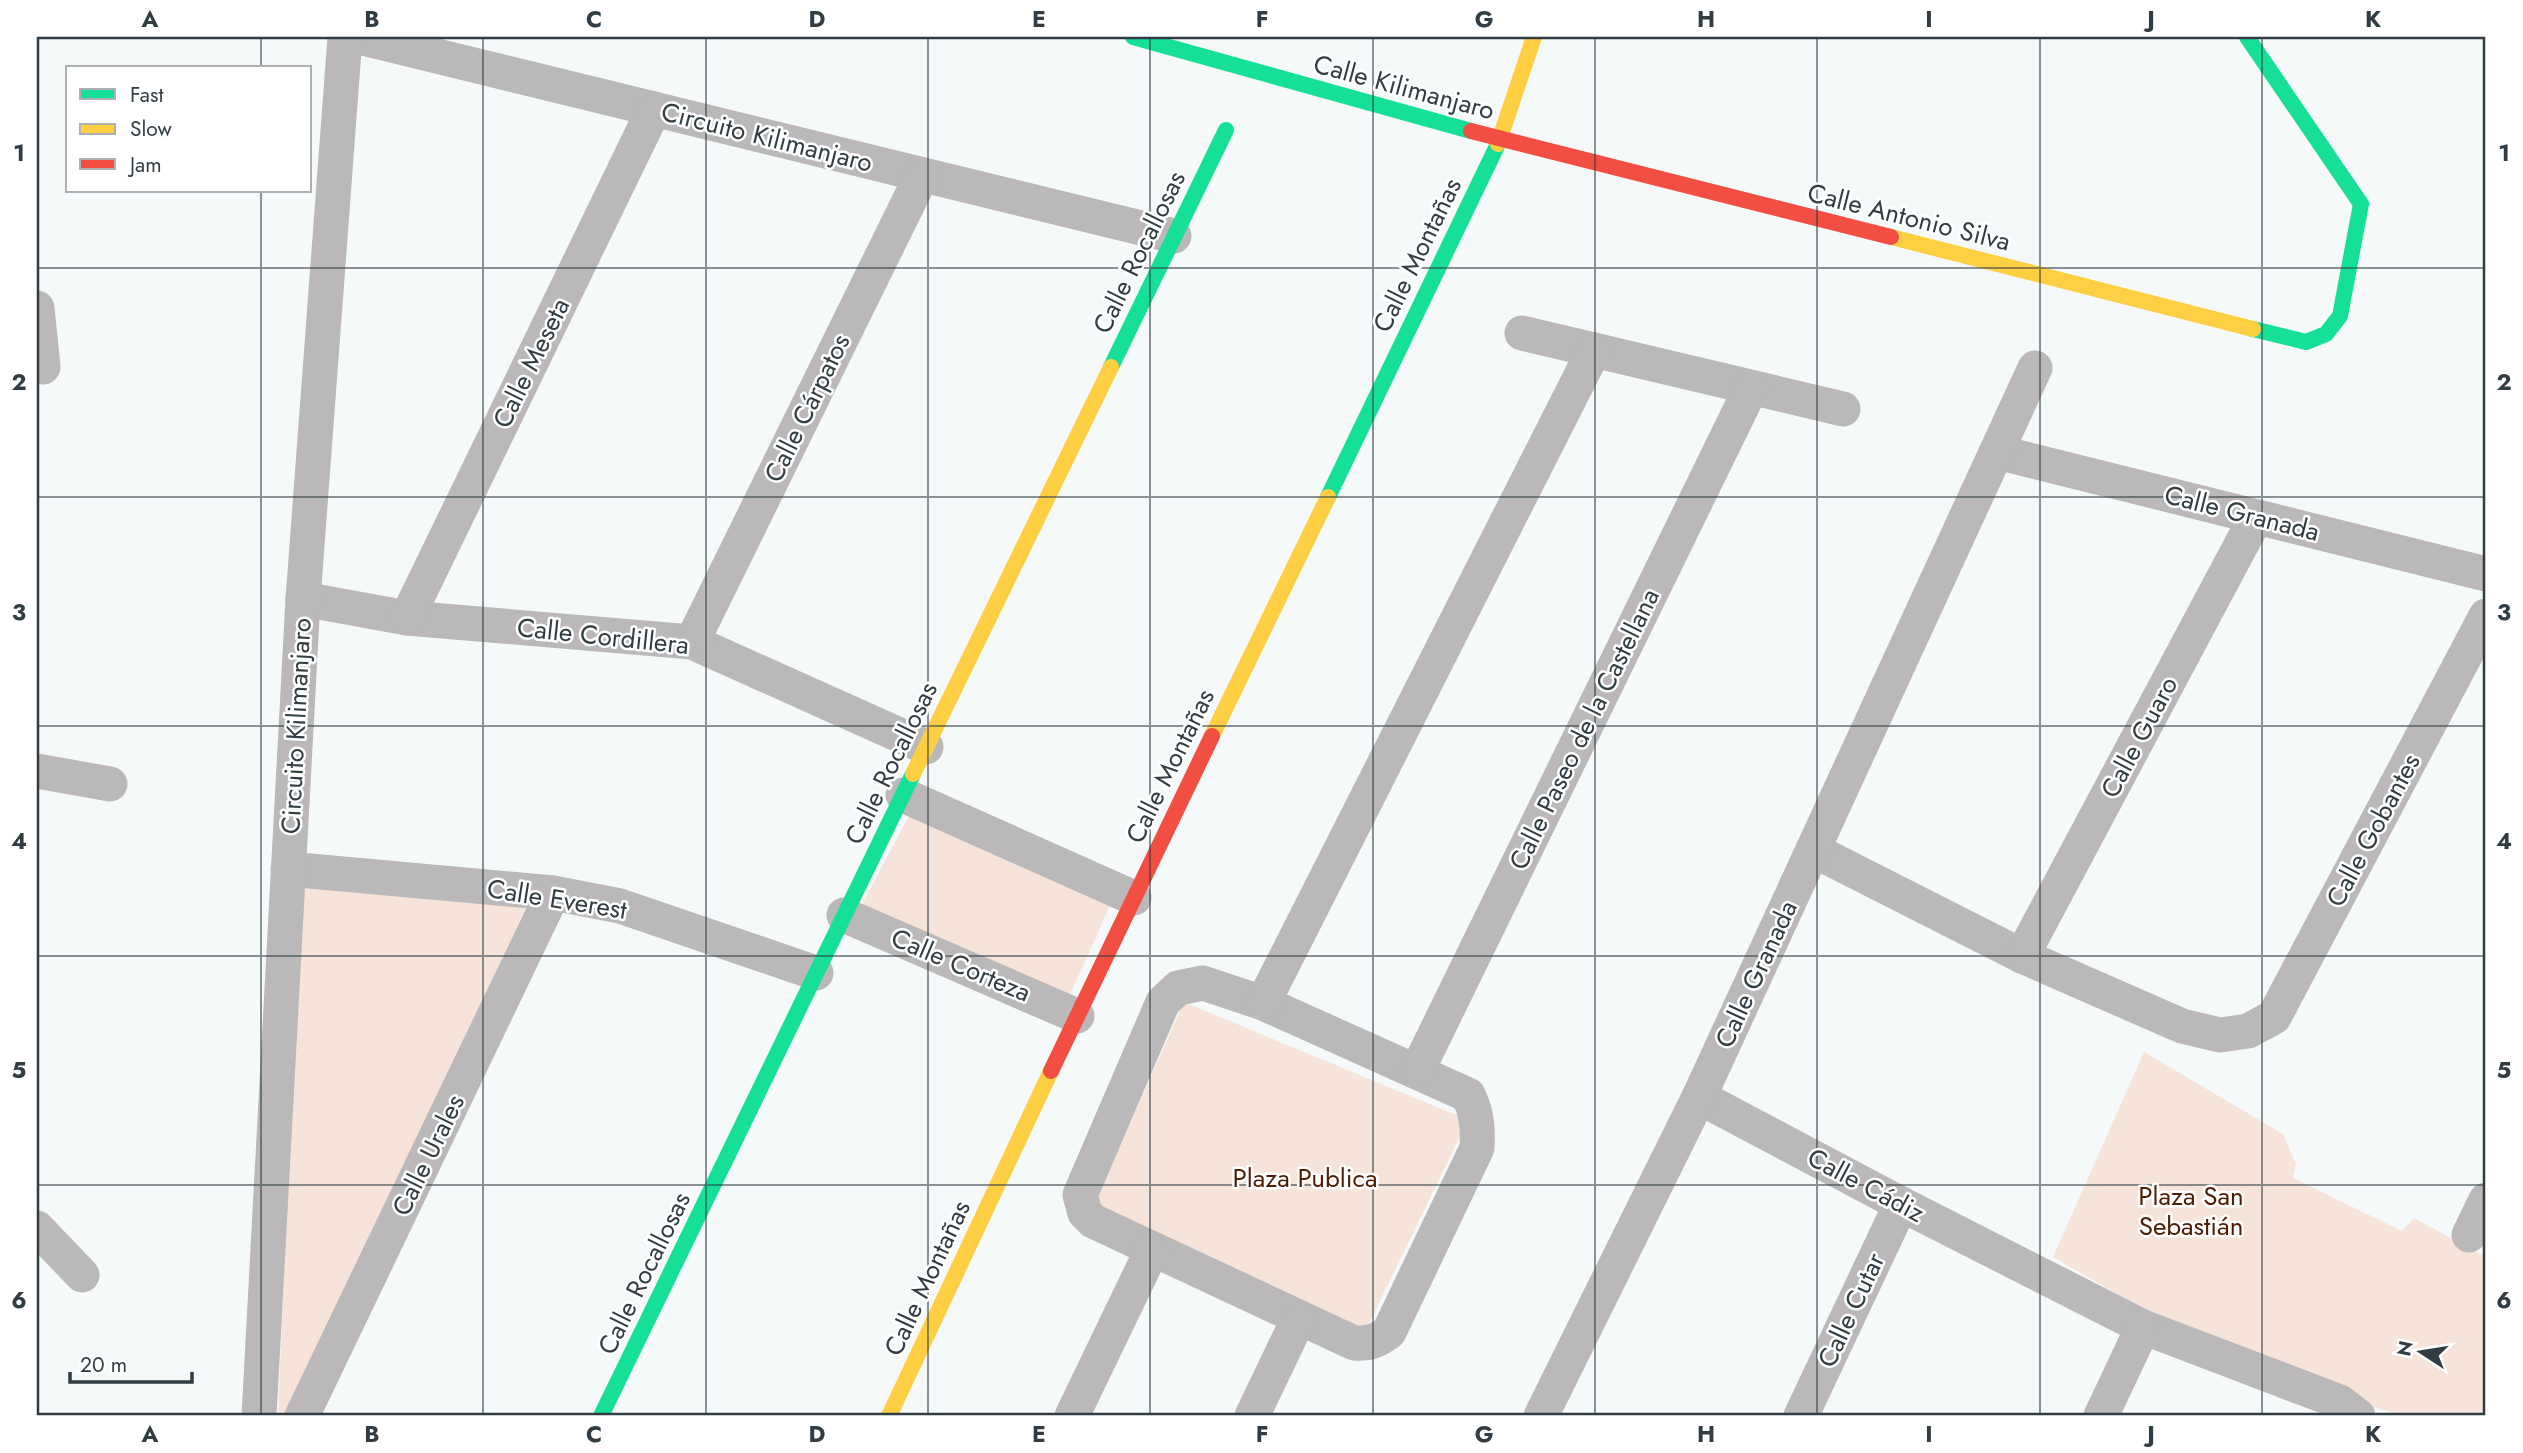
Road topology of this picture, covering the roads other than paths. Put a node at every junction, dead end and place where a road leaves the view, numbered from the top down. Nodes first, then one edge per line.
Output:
1 (345, 37) edge
2 (359, 37) edge
3 (1133, 37) edge
4 (1534, 37) edge
5 (2247, 37) edge
6 (1174, 43) edge
7 (654, 109) junction
8 (1226, 130) dead end
9 (1501, 139) junction
10 (922, 175) junction
11 (1174, 236) junction
12 (37, 308) edge
13 (1522, 333) dead end
14 (1594, 350) junction
15 (43, 367) dead end
16 (2035, 368) dead end
17 (1751, 388) junction
18 (1843, 409) dead end
19 (1997, 452) junction
20 (2256, 517) junction
21 (2486, 574) edge
22 (303, 599) junction
23 (2486, 617) edge
24 (407, 618) junction
25 (692, 642) junction
26 (926, 747) junction
27 (37, 771) edge
28 (110, 784) dead end
29 (903, 795) junction
30 (1813, 850) junction
31 (288, 869) junction
32 (553, 893) junction
33 (1134, 898) junction
34 (844, 915) junction
35 (2022, 956) junction
36 (816, 973) junction
37 (1263, 1003) junction
38 (1077, 1016) junction
39 (1418, 1071) junction
40 (1699, 1097) junction
41 (2486, 1200) edge
42 (1900, 1204) junction
43 (37, 1228) edge
44 (2469, 1235) dead end
45 (1152, 1250) junction
46 (82, 1275) dead end
47 (1298, 1318) junction
48 (2143, 1327) junction
49 (259, 1416) edge
50 (302, 1416) edge
51 (601, 1416) edge
52 (889, 1416) edge
53 (1072, 1416) edge
54 (1252, 1416) edge
55 (1541, 1416) edge
56 (1801, 1416) edge
57 (2101, 1416) edge
58 (2358, 1416) edge

1 - 22 street, Circuito Kilimanjaro
2 - 7 street, Circuito Kilimanjaro
3 - 6 street, Calle Kilimanjaro
4 - 9 street, Calle Montañas
5 - 9 street, Calle Antonio Silva
6 - 9 street, Calle Kilimanjaro
7 - 10 street, Circuito Kilimanjaro
7 - 24 street, Calle Meseta
8 - 11 street, Calle Rocallosas
9 - 33 street, Calle Montañas
10 - 11 street, Circuito Kilimanjaro
10 - 25 street, Calle Cárpatos
11 - 26 street, Calle Rocallosas
12 - 15 street
13 - 14 street
14 - 17 street
14 - 37 street
16 - 19 street, Calle Granada
17 - 18 street
17 - 39 street, Calle Paseo de la Castellana
19 - 20 street, Calle Granada
19 - 30 street, Calle Granada
20 - 21 street, Calle Granada
20 - 35 street, Calle Guaro
22 - 24 street, Calle Cordillera
22 - 31 street, Circuito Kilimanjaro
23 - 35 street, Calle Gobantes
24 - 25 street, Calle Cordillera
25 - 26 street, Calle Cordillera
26 - 29 street, Calle Rocallosas
27 - 28 street
29 - 33 street
29 - 34 street, Calle Rocallosas
30 - 35 street
30 - 40 street, Calle Granada
31 - 32 street, Calle Everest
31 - 49 street, Circuito Kilimanjaro
32 - 36 street, Calle Everest
32 - 50 street, Calle Urales
33 - 38 street, Calle Montañas
34 - 36 street, Calle Rocallosas
34 - 38 street, Calle Corteza
36 - 51 street, Calle Rocallosas
37 - 39 street
37 - 45 street
38 - 52 street, Calle Montañas
39 - 47 street
40 - 42 street, Calle Cádiz
40 - 55 street
41 - 44 street
42 - 48 street, Calle Cádiz
42 - 56 street, Calle Cutar
43 - 46 street
45 - 47 street
45 - 53 street
47 - 54 street
48 - 57 street
48 - 58 street, Calle Cádiz

